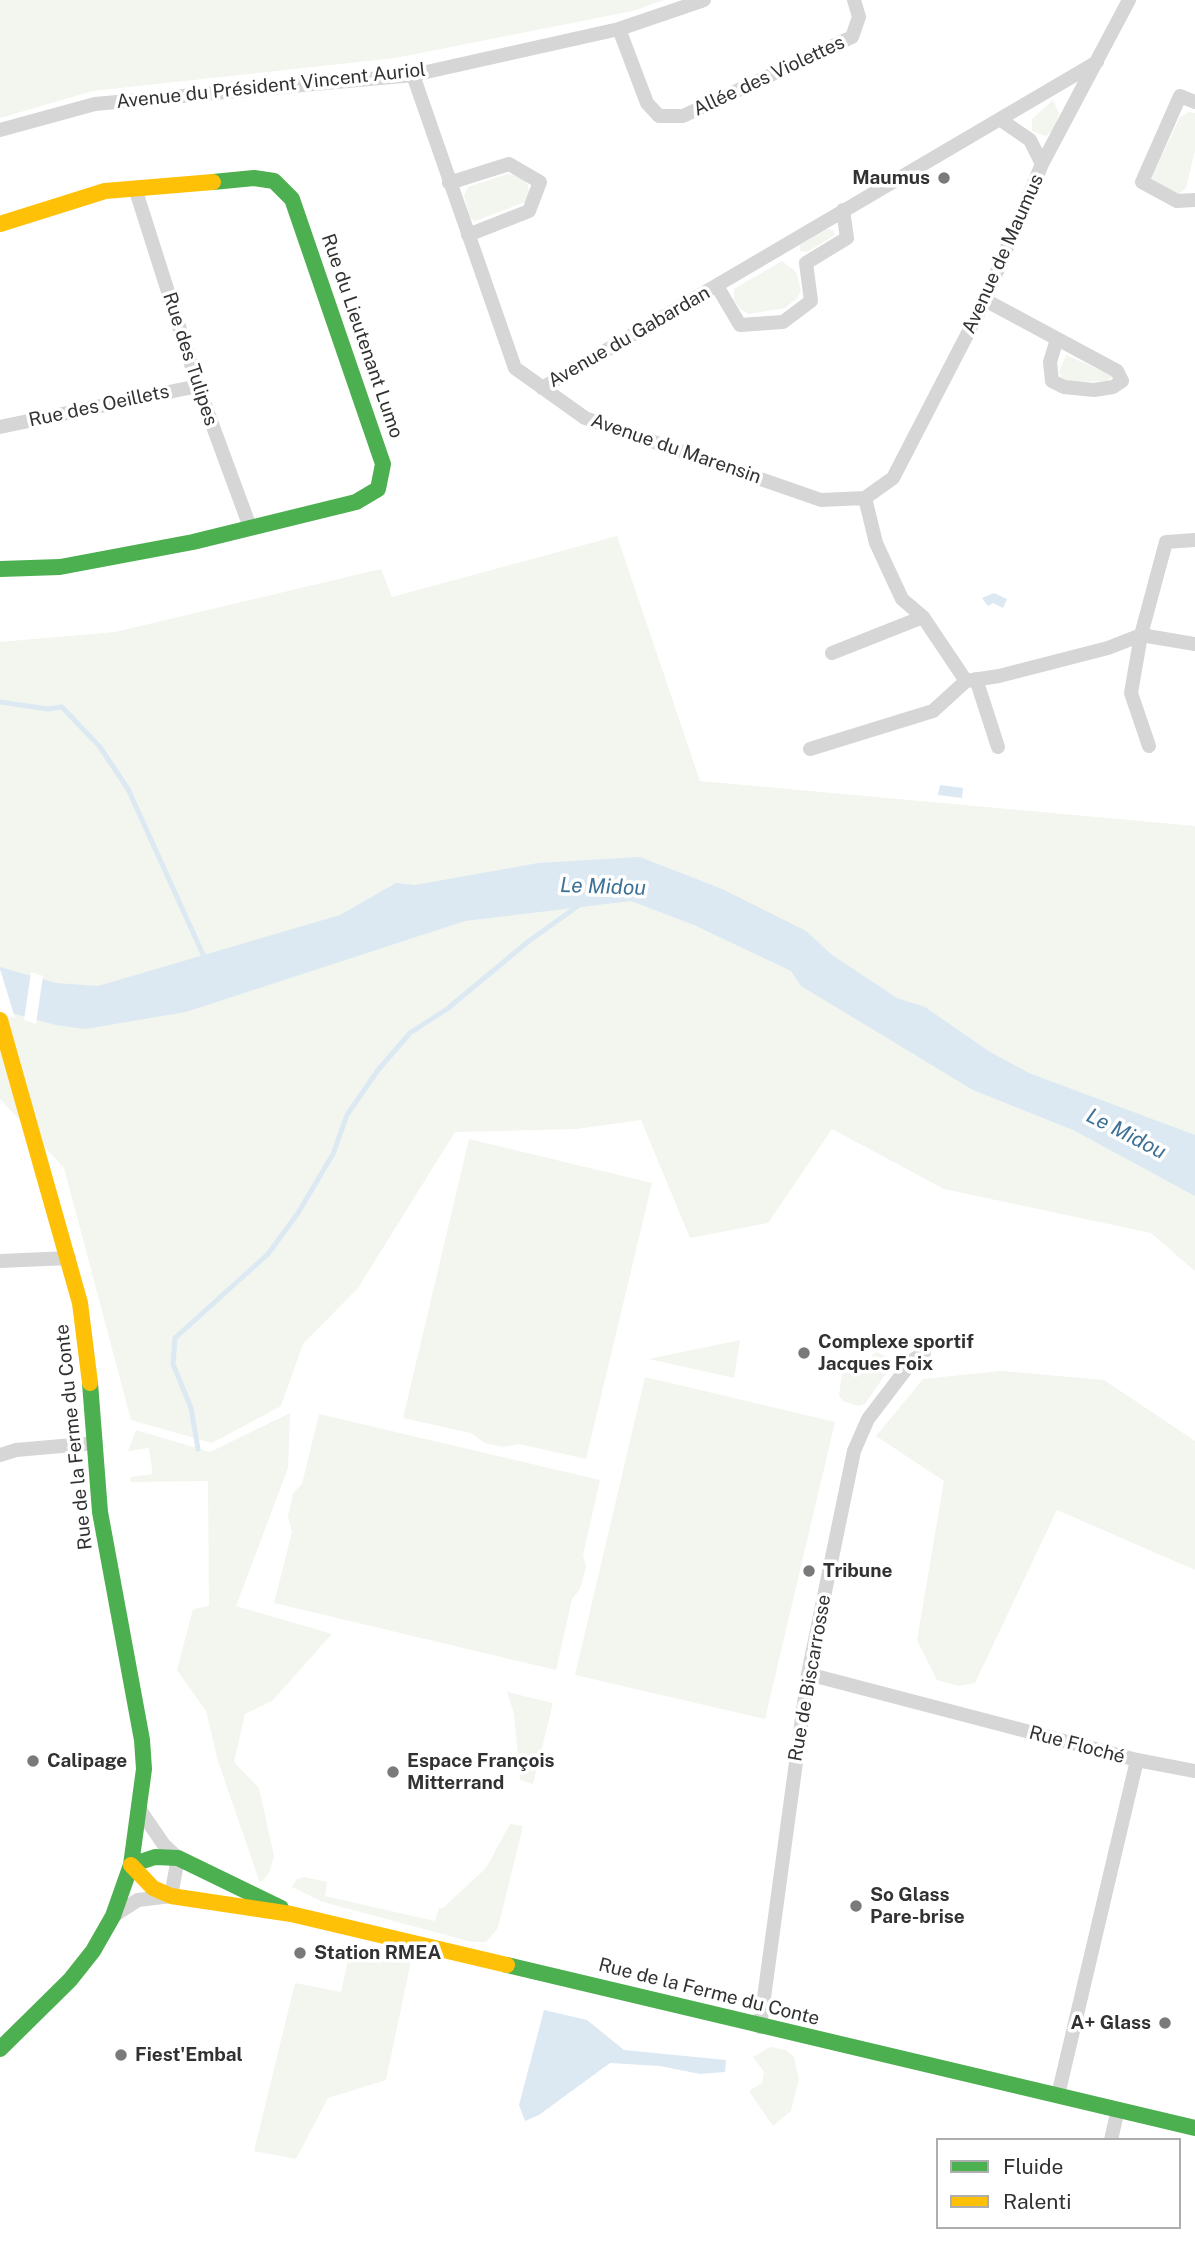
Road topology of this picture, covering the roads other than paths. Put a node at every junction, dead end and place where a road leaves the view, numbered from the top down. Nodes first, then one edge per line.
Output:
1 (704, 0) edge
2 (854, 0) edge
3 (1129, 0) edge
4 (619, 29) junction
5 (1097, 62) junction
6 (413, 75) junction
7 (1195, 102) edge
8 (1001, 120) junction
9 (0, 131) edge
10 (1042, 164) junction
11 (449, 183) junction
12 (135, 188) junction
13 (1195, 200) edge
14 (843, 210) junction
15 (0, 224) edge
16 (468, 235) junction
17 (717, 286) junction
18 (985, 300) junction
19 (1057, 338) junction
20 (198, 386) junction
21 (542, 388) junction
22 (0, 427) edge
23 (865, 498) junction
24 (250, 527) junction
25 (1195, 540) edge
26 (0, 569) edge
27 (923, 617) junction
28 (1141, 635) junction
29 (1195, 644) edge
30 (832, 653) dead end
31 (971, 680) junction
32 (1149, 746) dead end
33 (998, 747) dead end
34 (810, 749) dead end
35 (0, 1020) edge
36 (69, 1258) junction
37 (0, 1261) edge
38 (924, 1353) dead end
39 (96, 1443) junction
40 (0, 1455) edge
41 (807, 1674) junction
42 (1136, 1760) junction
43 (1195, 1771) edge
44 (141, 1810) junction
45 (178, 1858) junction
46 (131, 1865) junction
47 (171, 1896) junction
48 (291, 1914) junction
49 (113, 1916) junction
50 (760, 2027) junction
51 (0, 2049) edge
52 (1058, 2095) junction
53 (1118, 2109) junction
54 (1195, 2128) edge
55 (1111, 2138) edge

1 - 4 street, Avenue du Président Vincent Auriol
2 - 4 street, Allée des Violettes
3 - 5 street, Avenue de Maumus
4 - 6 street, Avenue du Président Vincent Auriol
5 - 8 street, Avenue du Gabardan
5 - 10 street, Avenue de Maumus
6 - 9 street, Avenue du Président Vincent Auriol
6 - 11 street, Avenue du Marensin
7 - 13 street
8 - 10 street
8 - 14 street, Avenue du Gabardan
10 - 18 street, Avenue de Maumus
11 - 16 street, Avenue du Marensin
11 - 16 street
12 - 15 street, Rue du Lieutenant Lumo
12 - 20 street, Rue des Tulipes
12 - 24 street, Rue du Lieutenant Lumo
14 - 17 street, Avenue du Gabardan
14 - 17 street, Avenue du Gabardan
16 - 21 street, Avenue du Marensin
17 - 21 street, Avenue du Gabardan
18 - 19 street
18 - 23 street, Avenue de Maumus
19 - 19 street
20 - 22 street, Rue des Oeillets
20 - 24 street, Rue des Tulipes
21 - 23 street, Avenue du Marensin
23 - 27 street
24 - 26 street, Rue du Lieutenant Lumo
25 - 28 street
27 - 30 street
27 - 31 street
28 - 29 street
28 - 31 street
28 - 32 street
31 - 33 street
31 - 34 street
35 - 36 street, Rue de la Ferme du Conte
36 - 37 street
36 - 39 street, Rue de la Ferme du Conte
38 - 41 street, Rue de Biscarrosse
39 - 40 street
39 - 44 street, Rue de la Ferme du Conte
41 - 42 street, Rue Floché
41 - 50 street, Rue de Biscarrosse
42 - 43 street
42 - 52 street, Rue Floché
44 - 45 street, Rue de la Ferme du Conte
44 - 46 street, Rue de la Ferme du Conte
45 - 46 street
45 - 47 street
45 - 48 street, Rue de la Ferme du Conte
46 - 47 street, Rue de la Ferme du Conte
46 - 49 street
47 - 48 street, Rue de la Ferme du Conte
47 - 49 street, Rue de la Ferme du Conte
48 - 50 street, Rue de la Ferme du Conte
49 - 51 street
50 - 52 street, Rue de la Ferme du Conte
52 - 53 street, Rue de la Ferme du Conte
53 - 54 street, Rue de la Ferme du Conte
53 - 55 street

